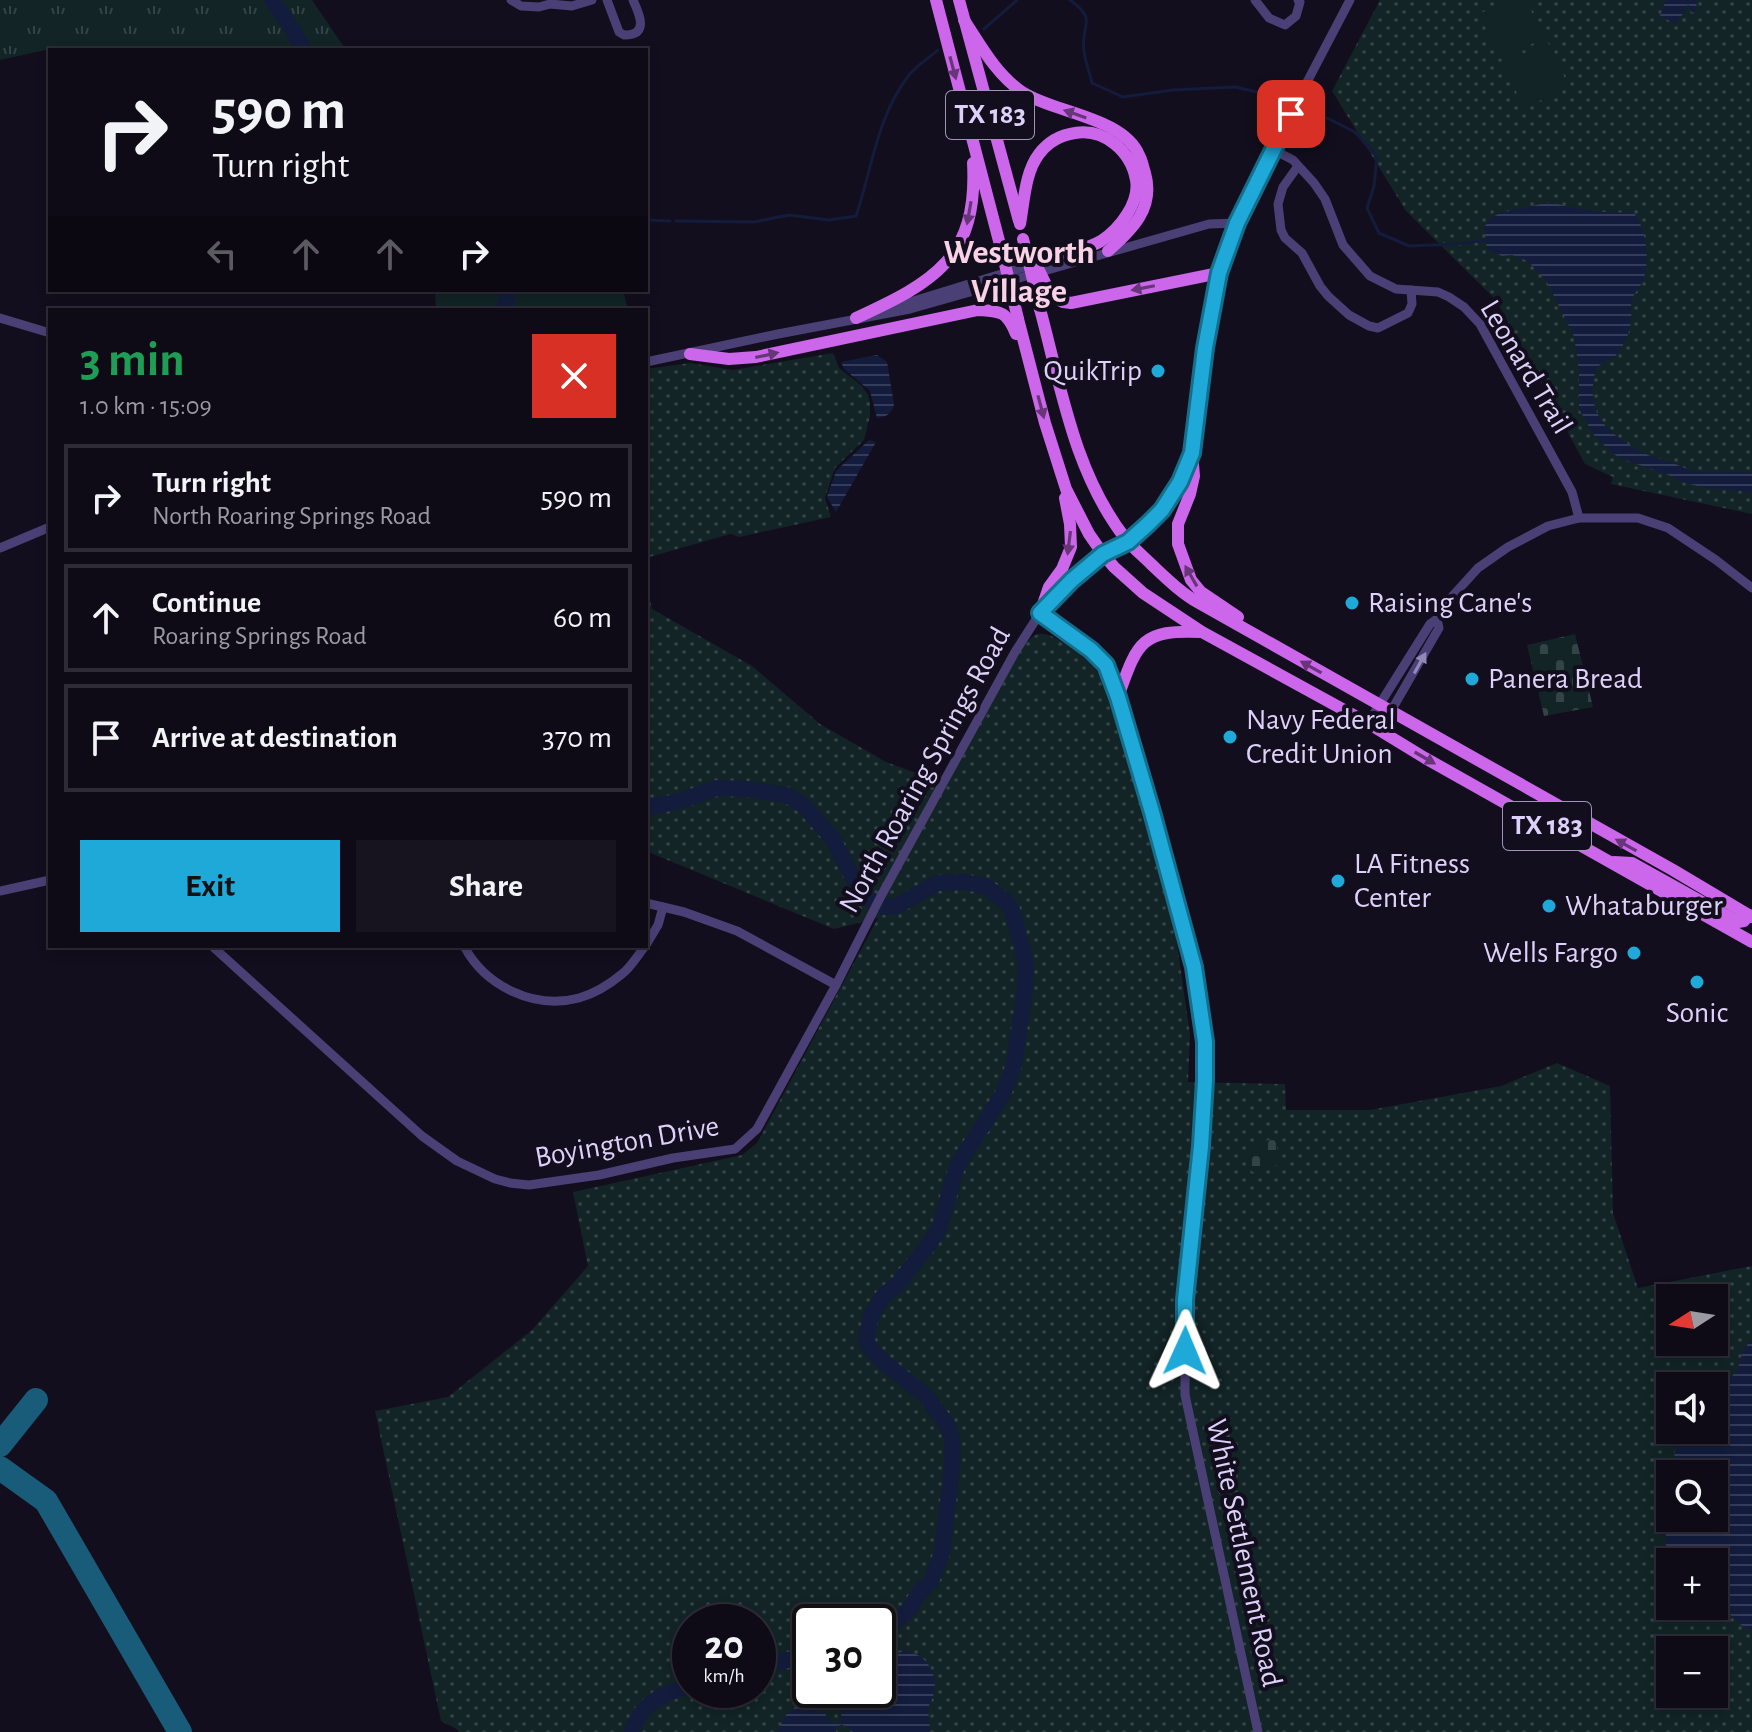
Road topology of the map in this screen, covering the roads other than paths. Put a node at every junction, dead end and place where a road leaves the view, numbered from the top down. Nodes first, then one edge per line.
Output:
1 (511, 0) edge
2 (592, 0) edge
3 (607, 0) edge
4 (633, 0) edge
5 (936, 0) edge
6 (959, 0) edge
7 (1255, 0) edge
8 (1298, 0) edge
9 (1350, 0) edge
10 (553, 2) edge
11 (964, 20) junction
12 (971, 135) junction
13 (1272, 149) junction
14 (1298, 166) junction
15 (1237, 223) junction
16 (1020, 224) junction
17 (1023, 239) junction
18 (1108, 251) junction
19 (1067, 254) joint
20 (1219, 273) junction
21 (1411, 290) junction
22 (0, 318) edge
23 (856, 318) junction
24 (48, 332) edge
25 (690, 354) junction
26 (648, 362) edge
27 (1032, 375) junction
28 (1073, 434) junction
29 (1050, 440) junction
30 (1192, 453) junction
31 (1058, 467) junction
32 (1579, 518) junction
33 (48, 528) edge
34 (1128, 542) junction
35 (0, 548) edge
36 (1103, 554) junction
37 (1752, 588) edge
38 (1040, 613) junction
39 (1437, 619) junction
40 (1202, 632) junction
41 (1270, 644) junction
42 (1118, 697) junction
43 (1379, 706) junction
44 (1392, 713) junction
45 (1368, 723) junction
46 (1380, 730) junction
47 (1493, 796) junction
48 (1595, 827) junction
49 (1611, 862) junction
50 (48, 880) edge
51 (0, 891) edge
52 (648, 903) edge
53 (663, 907) junction
54 (1751, 916) edge
55 (648, 942) edge
56 (1752, 942) edge
57 (214, 948) edge
58 (465, 948) edge
59 (644, 948) edge
60 (836, 985) junction
61 (1258, 1732) edge

1 - 10 street
2 - 10 street
3 - 4 street
5 -> 12 main road, TX 183
6 - 11 main road, TX 183
7 - 8 street
9 - 13 street, North Roaring Springs Road
11 - 16 main road, TX 183
18 -> 11 main road
12 -> 23 main road
12 - 27 main road, TX 183, bridge
13 - 14 street, Leonard Trail
13 - 15 street, North Roaring Springs Road
14 - 21 street, Leonard Trail
14 - 21 street
15 - 18 street
15 - 20 street, North Roaring Springs Road
16 - 17 main road, TX 183
16 - 19 main road
20 -> 17 main road, bridge
17 - 28 main road, TX 183, bridge
18 - 23 street
19 - 23 street
20 - 30 street, North Roaring Springs Road
21 - 32 street, Leonard Trail
22 - 24 street
23 - 25 street
25 - 26 street
25 -> 27 main road
27 -> 29 main road, TX 183
28 - 29 main road
28 - 34 main road, TX 183
29 - 31 main road, TX 183
30 - 34 street, North Roaring Springs Road
41 -> 30 main road
31 - 36 main road, TX 183
31 -> 38 main road
32 - 37 street
32 - 39 street
33 - 35 street
34 - 36 street, North Roaring Springs Road
34 - 41 main road, TX 183
36 - 38 street, North Roaring Springs Road
36 - 40 main road, TX 183
38 - 42 street, White Settlement Road
38 - 60 street, North Roaring Springs Road
39 - 43 street
44 -> 39 street
40 - 42 main road
40 - 45 main road, TX 183
43 -> 41 main road, TX 183
42 - 61 street, White Settlement Road
43 - 44 main road, TX 183
43 - 45 street
44 - 46 street
44 - 48 main road, TX 183
45 - 46 main road, TX 183
46 -> 47 main road, TX 183
47 - 48 main road
47 - 49 main road, TX 183
54 -> 48 main road, TX 183
49 - 54 main road
49 - 56 main road, TX 183
50 - 51 street
52 - 53 street
53 - 55 street
53 - 60 street
57 - 60 street, Boyington Drive
58 - 59 street

